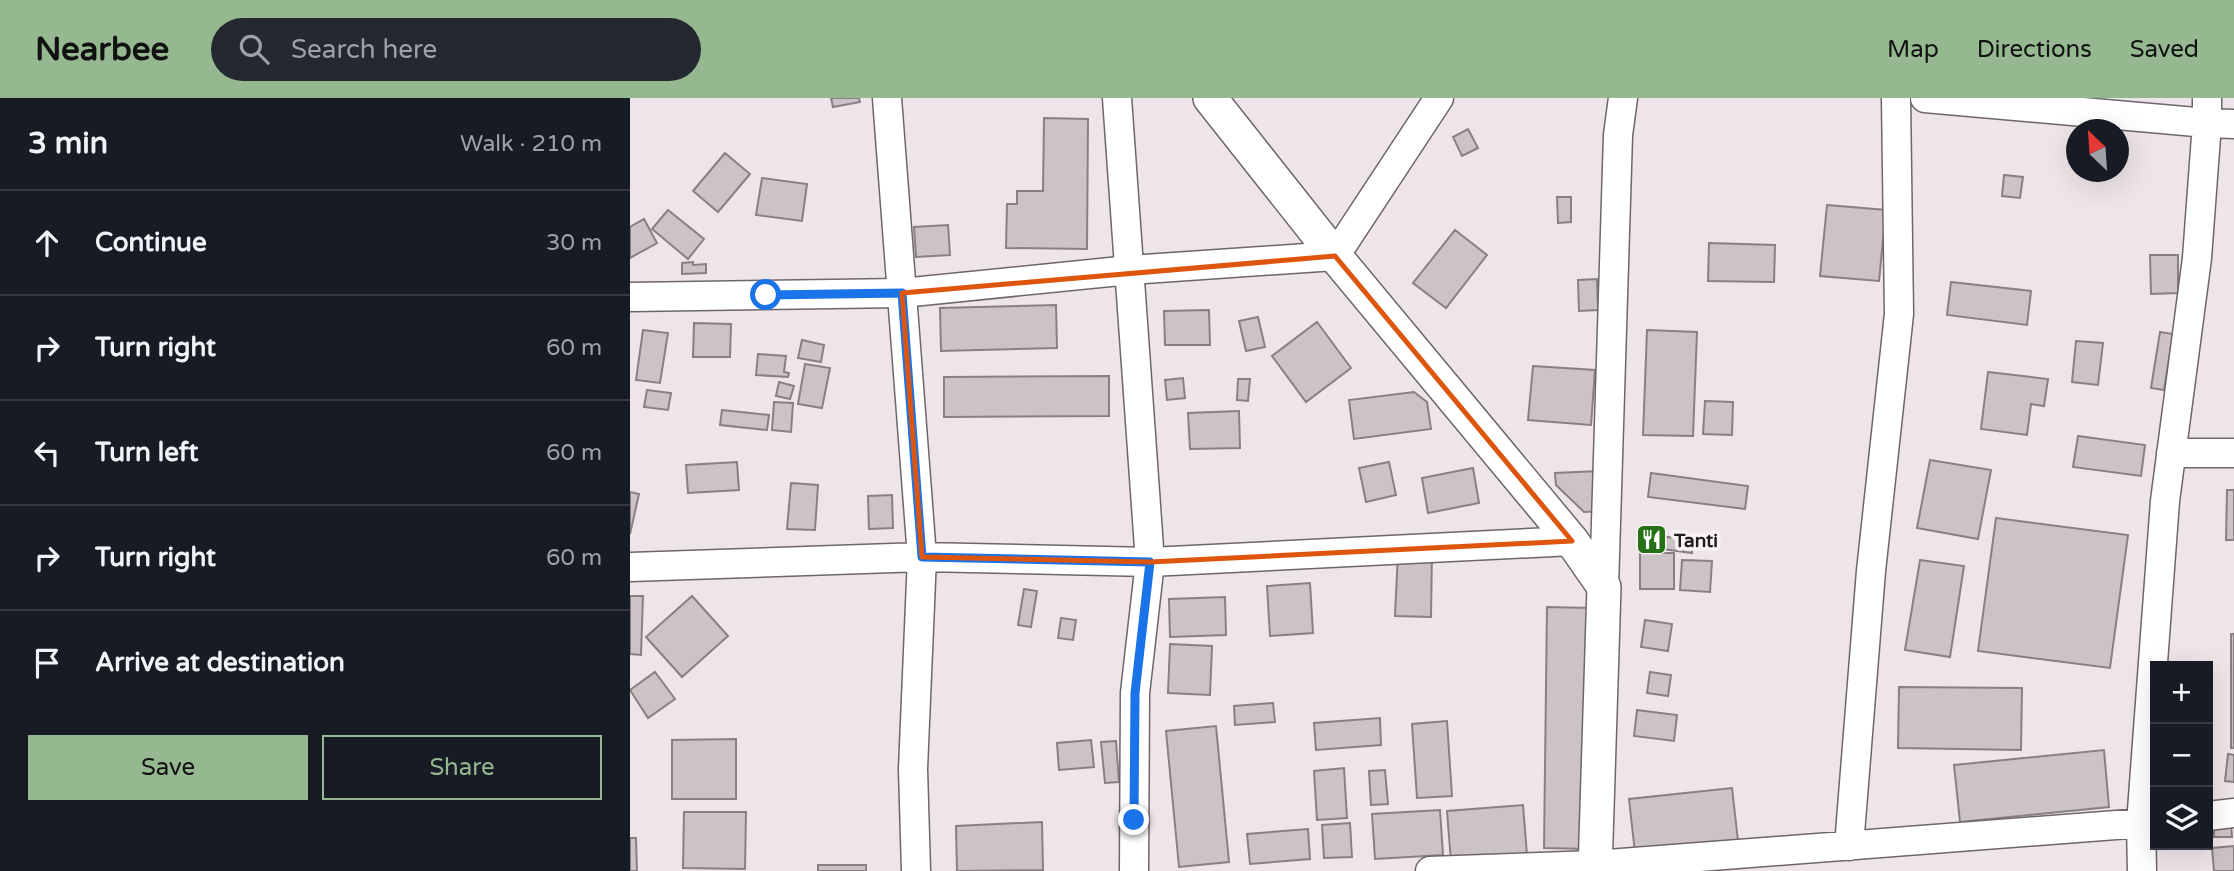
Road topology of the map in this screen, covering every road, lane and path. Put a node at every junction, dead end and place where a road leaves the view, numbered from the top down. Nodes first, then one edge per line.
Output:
1 (887, 98) edge
2 (1117, 98) edge
3 (1210, 98) edge
4 (1439, 98) edge
5 (1623, 98) edge
6 (1896, 98) edge
7 (1925, 98) edge
8 (2216, 115) edge
9 (1335, 256) junction
10 (1130, 270) junction
11 (902, 293) junction
12 (630, 297) edge
13 (2171, 453) junction
14 (2234, 453) edge
15 (1573, 541) junction
16 (922, 557) junction
17 (1150, 562) junction
18 (630, 567) edge
19 (1604, 587) junction
20 (2234, 813) edge
21 (2213, 815) edge
22 (2148, 823) edge
23 (1849, 846) junction
24 (1595, 868) edge
25 (916, 871) edge
26 (1134, 871) edge
27 (1430, 871) edge
28 (2142, 871) edge

1 - 11 street
2 - 10 street
3 - 9 street
4 - 9 street
5 - 19 street
6 - 23 street
7 - 8 street
8 - 13 street
9 - 10 street
9 - 15 street
10 - 11 street
10 - 17 street
11 - 12 street
11 - 16 street
13 - 14 street
13 - 22 street
15 - 17 street
15 - 19 street
16 - 17 street
16 - 18 street
16 - 25 street
17 - 26 street
19 - 24 street
20 - 21 street
22 - 23 street
22 - 28 street
23 - 24 street
24 - 27 street

